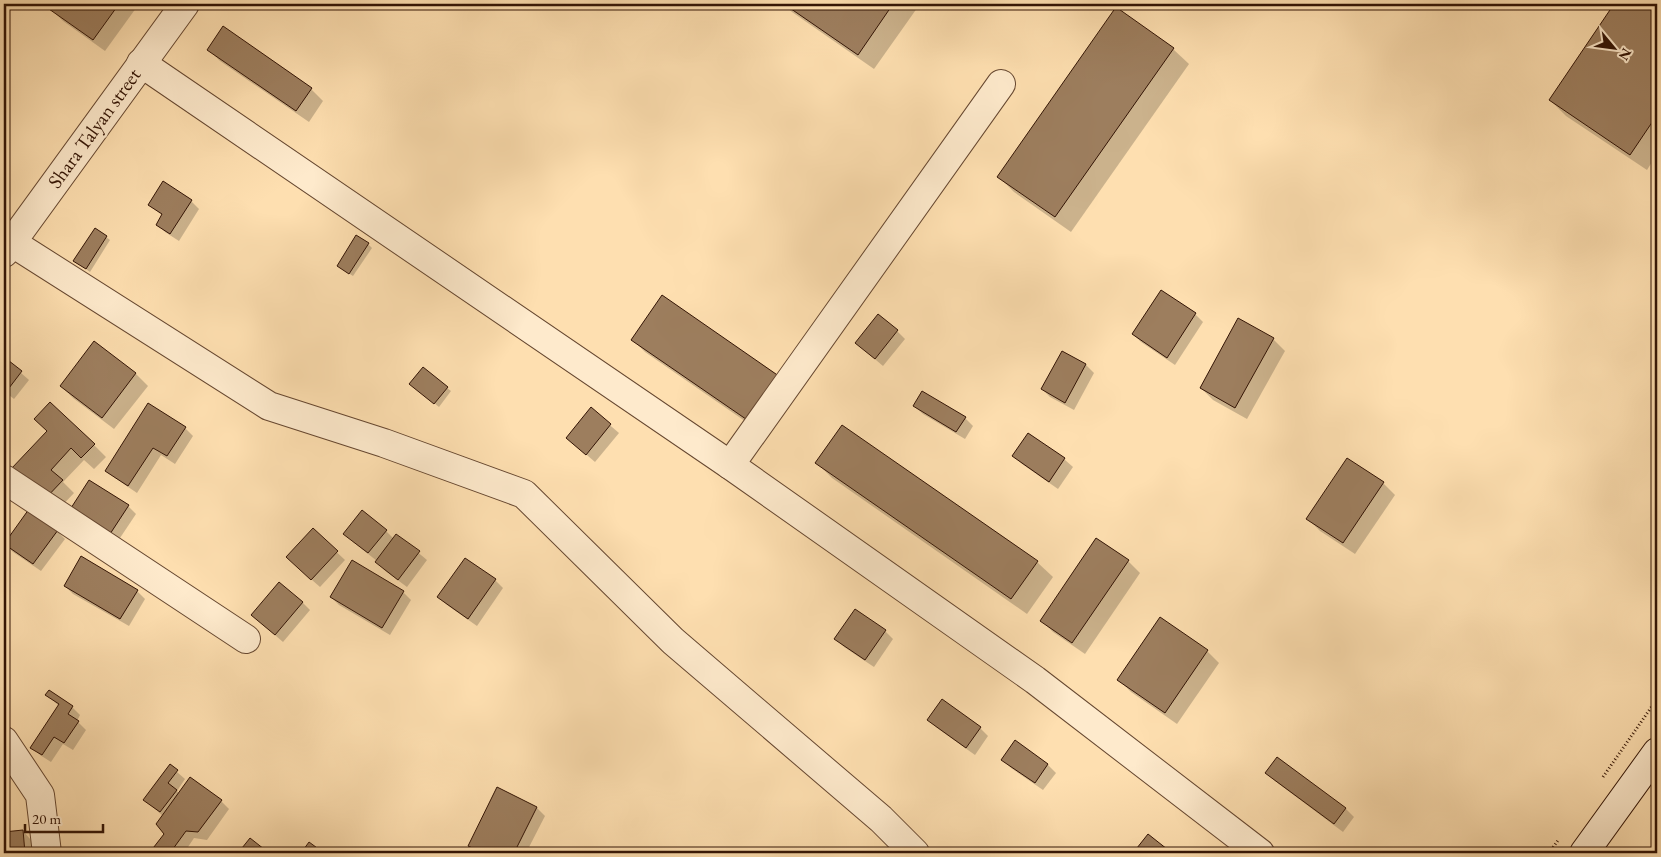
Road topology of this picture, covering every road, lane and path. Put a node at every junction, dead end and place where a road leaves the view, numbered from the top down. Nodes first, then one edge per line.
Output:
1 (185, 4) edge
2 (141, 63) junction
3 (1001, 84) dead end
4 (7, 248) edge
5 (730, 465) junction
6 (4, 479) edge
7 (246, 640) dead end
8 (4, 741) edge
9 (1657, 752) edge
10 (47, 853) edge
11 (915, 853) edge
12 (1260, 853) edge
13 (1584, 853) edge

1 - 2 street, Shara Talyan street
2 - 4 street, Shara Talyan street
2 - 5 street
3 - 5 street
4 - 11 street
5 - 12 street
6 - 7 street
8 - 10 street
9 - 13 street

